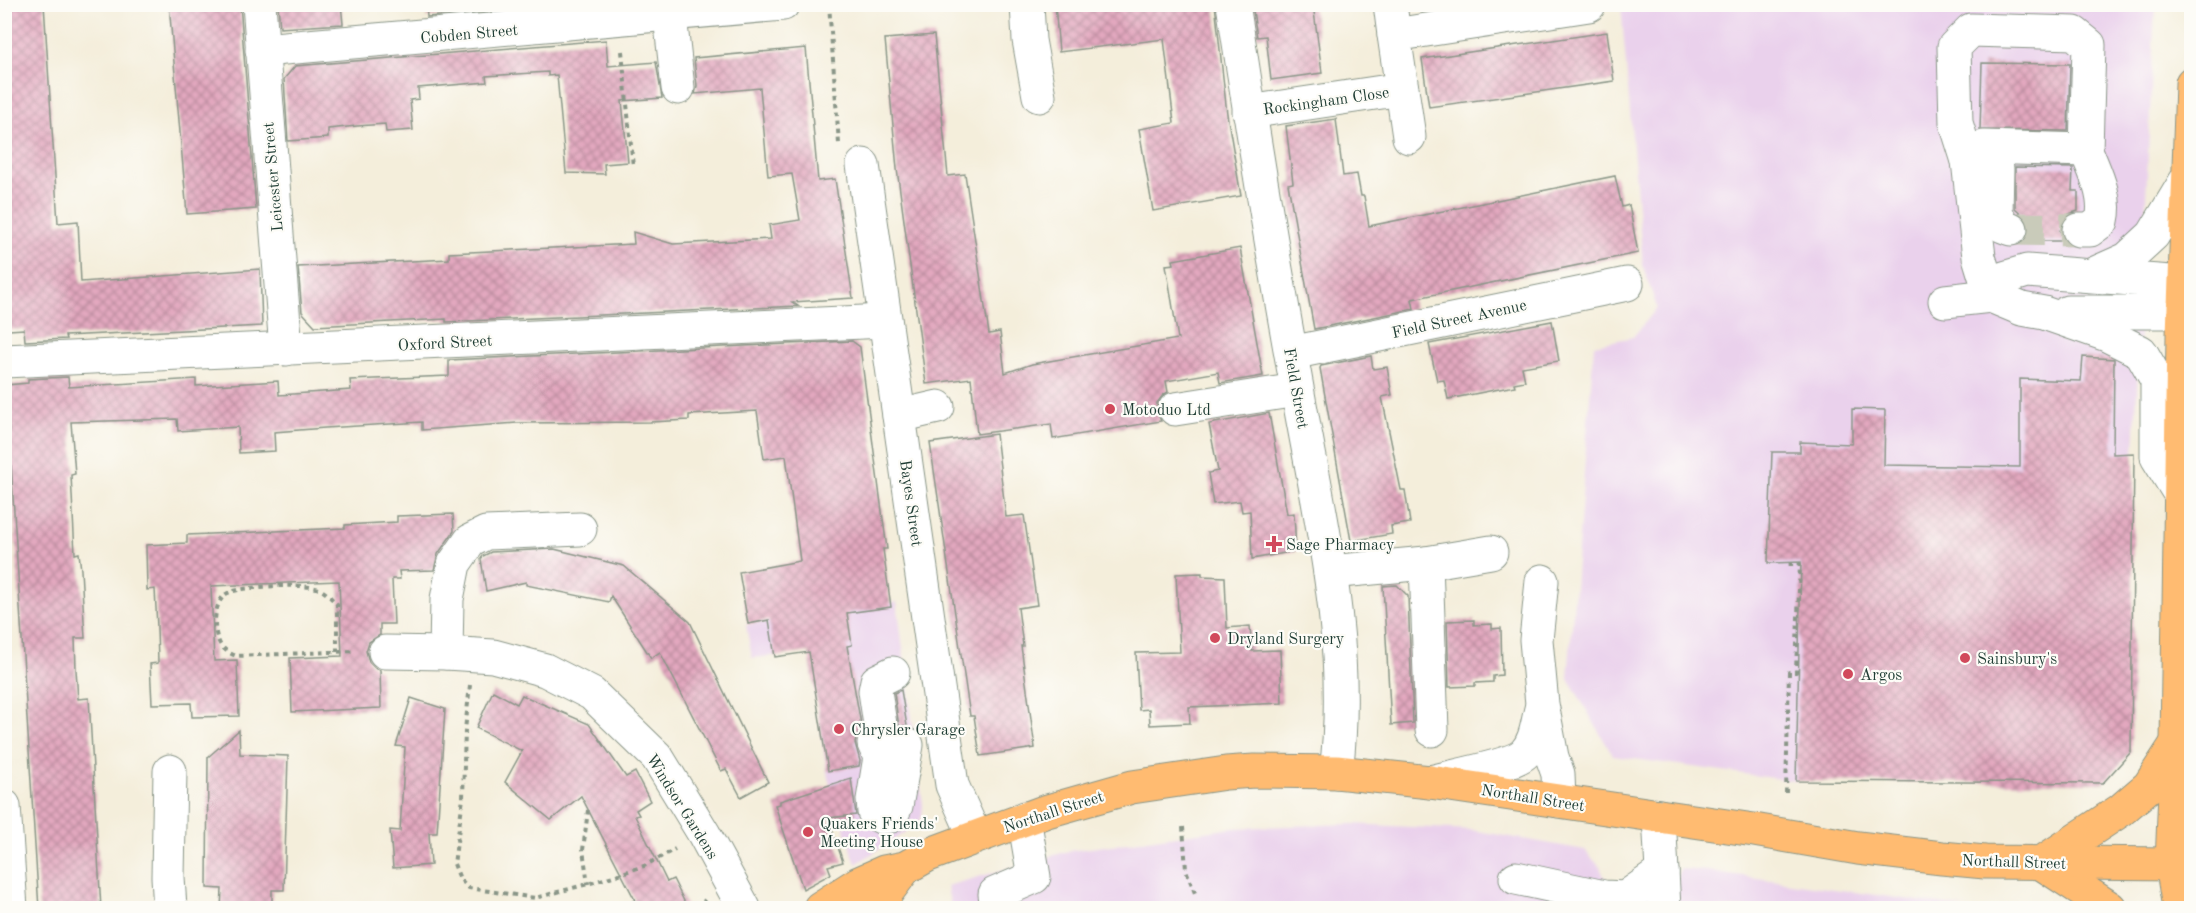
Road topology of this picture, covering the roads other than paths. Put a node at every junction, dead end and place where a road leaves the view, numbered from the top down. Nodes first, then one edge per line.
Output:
1 (259, 4) edge
2 (783, 4) edge
3 (1027, 4) edge
4 (1233, 4) edge
5 (1588, 5) edge
6 (1517, 10) edge
7 (646, 14) edge
8 (1392, 20) edge
9 (262, 50) junction
10 (2192, 83) edge
11 (678, 88) dead end
12 (1402, 89) junction
13 (1039, 96) dead end
14 (1249, 111) junction
15 (1409, 137) dead end
16 (2086, 150) junction
17 (1968, 161) junction
18 (863, 165) road end
19 (2188, 177) junction
20 (2011, 229) dead end
21 (2079, 230) tunnel mouth
22 (2089, 276) junction
23 (1627, 284) dead end
24 (1991, 296) junction
25 (2184, 298) junction
26 (1945, 301) dead end
27 (2044, 313) junction
28 (885, 321) junction
29 (286, 349) junction
30 (1291, 353) junction
31 (4, 361) edge
32 (1297, 390) junction
33 (939, 408) dead end
34 (1175, 409) dead end
35 (899, 416) junction
36 (2180, 494) junction
37 (580, 529) dead end
38 (1491, 552) dead end
39 (1425, 563) junction
40 (1330, 572) junction
41 (1542, 581) dead end
42 (385, 652) road end
43 (459, 654) junction
44 (935, 664) junction
45 (1542, 704) junction
46 (1432, 730) dead end
47 (946, 739) junction
48 (2184, 748) edge
49 (170, 771) dead end
50 (1336, 772) junction
51 (1430, 782) junction
52 (1559, 801) junction
53 (4, 806) edge
54 (1659, 816) junction
55 (1024, 818) junction
56 (975, 837) junction
57 (2041, 863) junction
58 (2182, 863) edge
59 (905, 868) junction
60 (1662, 872) junction
61 (1516, 878) dead end
62 (879, 904) edge
63 (11, 909) edge
64 (170, 909) edge
65 (744, 909) edge
66 (820, 909) edge
67 (997, 909) edge
68 (1664, 909) edge
69 (2110, 909) edge
70 (2179, 909) edge

1 - 9 street, Leicester Street
2 - 7 street, Cobden Street
3 - 13 street
4 - 14 street, Field Street
5 - 6 street, Rockingham Close
6 - 8 street, Rockingham Close
7 - 9 street, Cobden Street
7 - 11 street
8 - 12 street, Rockingham Close
9 - 29 street, Leicester Street
10 - 19 main road
12 - 14 street, Rockingham Close
12 - 15 street, Rockingham Close
14 - 30 street, Field Street
16 - 17 street
16 - 17 street
16 - 21 street
17 - 20 street
17 - 24 street
18 - 28 street, Bayes Street
19 - 22 street
19 - 25 main road
22 - 24 street
22 - 25 street
23 - 30 street, Field Street Avenue
24 - 26 street
24 - 27 street
25 - 27 street
25 - 36 main road
27 - 36 street
28 - 29 street, Oxford Street
28 - 35 street, Bayes Street
29 - 31 street, Oxford Street
30 - 32 street, Field Street
32 - 34 street
32 - 40 street, Field Street
33 - 35 street
35 - 44 street, Bayes Street
36 - 48 main road
37 - 43 street
38 - 39 street
39 - 40 street
39 - 46 street
40 - 50 street, Field Street
41 - 45 street
42 - 43 street, Windsor Gardens
43 - 65 street, Windsor Gardens
44 - 47 street, Bayes Street
44 - 47 street
45 - 51 street
45 - 52 street
47 - 56 street, Bayes Street
48 - 57 main road
48 - 58 main road
49 - 64 street
50 - 51 main road, Northall Street
50 - 55 main road, Northall Street
51 - 52 main road, Northall Street
52 - 54 main road, Northall Street
53 - 63 street
54 - 57 main road, Northall Street
54 - 60 street
55 - 56 main road, Northall Street
55 - 67 street
56 - 59 main road, Northall Street
57 - 58 main road, Northall Street
57 - 69 main road
58 - 70 main road
59 - 62 main road, Northall Street
59 - 66 main road, Northall Street
60 - 61 street
60 - 68 street

